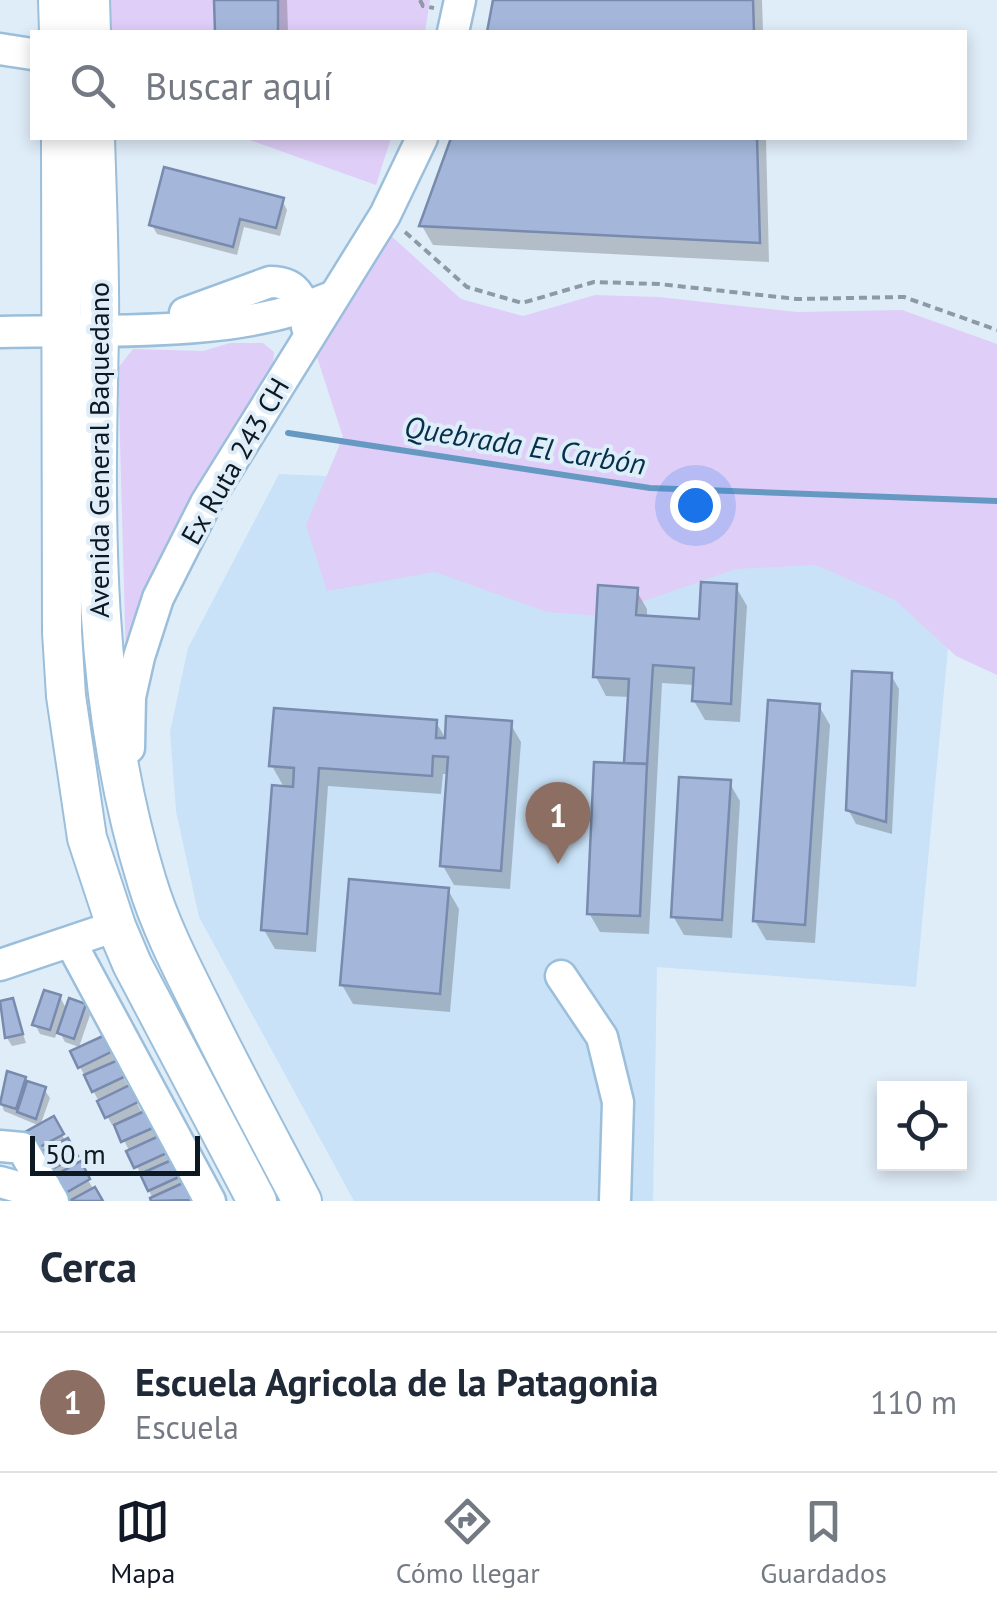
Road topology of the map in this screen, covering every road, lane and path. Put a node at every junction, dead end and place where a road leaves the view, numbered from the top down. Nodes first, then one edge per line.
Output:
1 (58, 0) edge
2 (90, 0) edge
3 (460, 0) edge
4 (60, 30) edge
5 (91, 30) edge
6 (453, 30) edge
7 (0, 49) edge
8 (30, 54) edge
9 (61, 140) edge
10 (94, 140) edge
11 (421, 140) edge
12 (385, 215) junction
13 (306, 322) junction
14 (60, 330) junction
15 (997, 330) edge
16 (0, 332) edge
17 (99, 332) junction
18 (129, 811) junction
19 (116, 926) junction
20 (71, 942) junction
21 (0, 964) edge
22 (561, 976) dead end
23 (0, 1146) edge
24 (0, 1182) edge
25 (49, 1194) edge
26 (210, 1201) edge
27 (258, 1201) edge
28 (302, 1201) edge
29 (615, 1201) edge

1 - 4 main road
2 - 5 main road
3 - 6 street
7 - 8 street
9 - 14 main road, Avenida General Baquedano
10 - 17 main road, Avenida General Baquedano
11 - 12 street, Ex Ruta 243 CH
12 - 13 street, Ex Ruta 243 CH
12 - 15 path
13 - 17 street
13 - 18 street, Ex Ruta 243 CH
14 - 16 street
14 - 17 street
14 - 19 main road, Avenida General Baquedano
17 - 18 main road, Avenida General Baquedano
18 - 28 main road, Avenida General Baquedano
19 - 20 street
19 - 27 main road, Avenida General Baquedano
20 - 21 street
20 - 26 street
22 - 29 street
23 - 25 street
24 - 25 street

